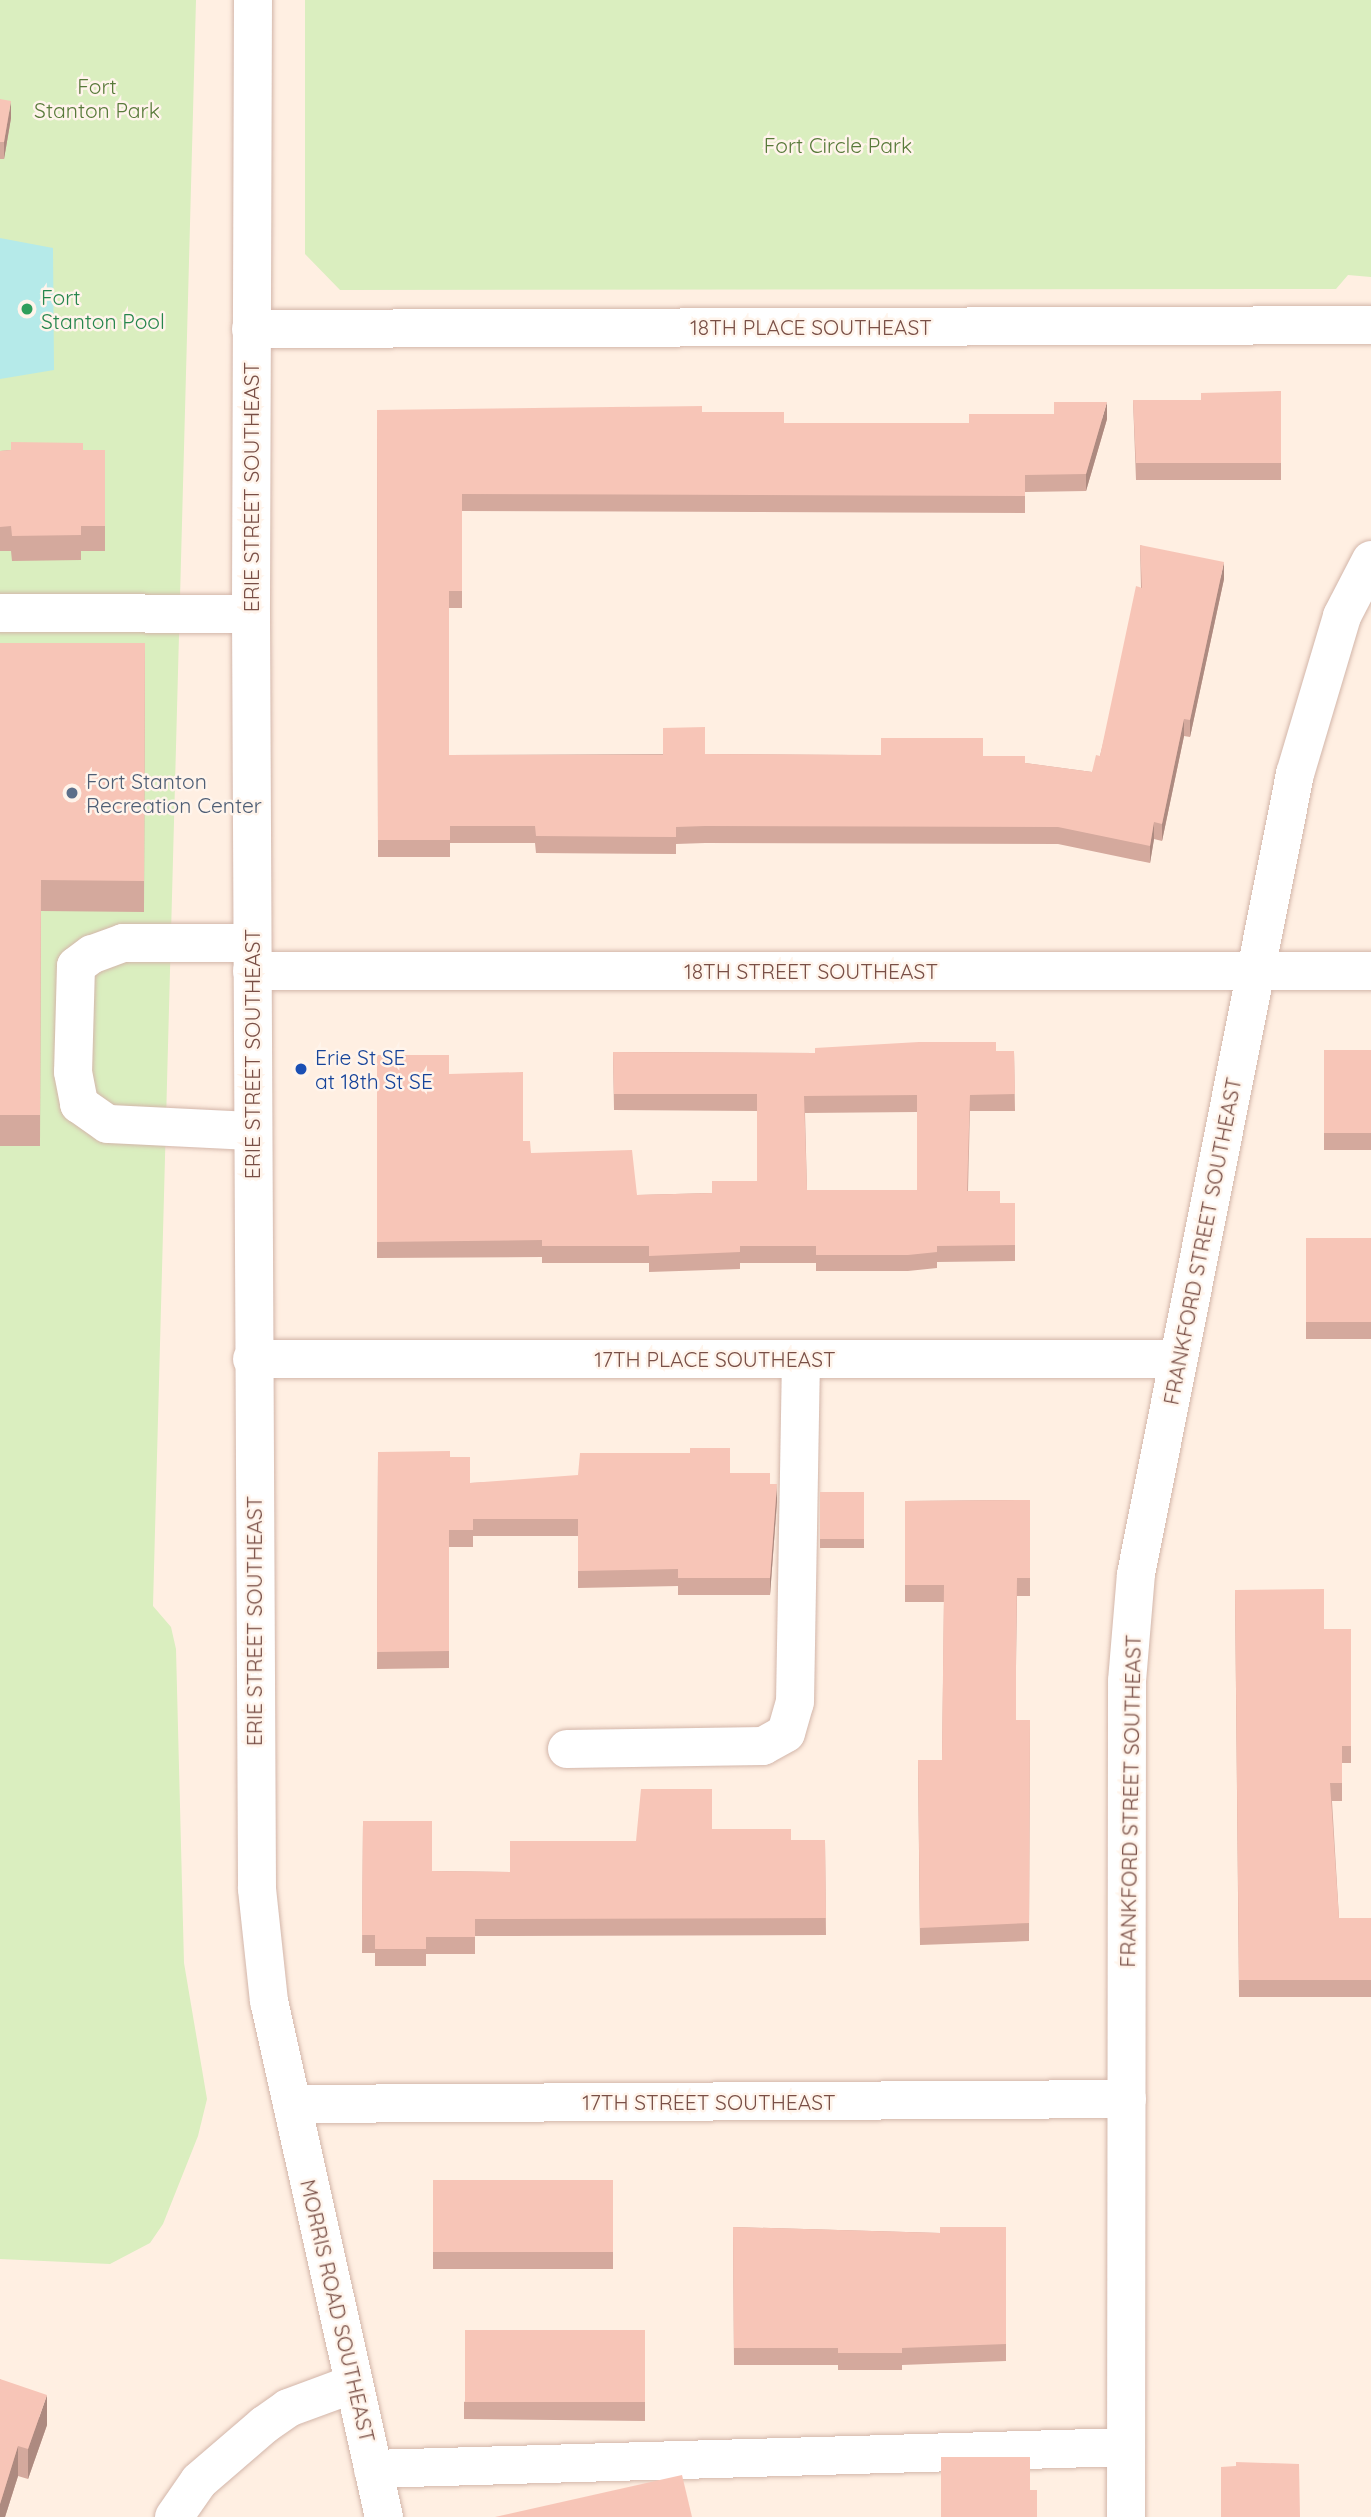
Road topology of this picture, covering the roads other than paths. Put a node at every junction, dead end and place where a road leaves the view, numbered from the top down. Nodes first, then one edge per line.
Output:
1 (253, 0) edge
2 (1371, 325) edge
3 (251, 329) junction
4 (1371, 560) edge
5 (0, 613) edge
6 (251, 614) junction
7 (252, 957) junction
8 (1256, 971) junction
9 (1371, 971) edge
10 (253, 1131) junction
11 (253, 1359) junction
12 (801, 1359) junction
13 (1177, 1359) junction
14 (567, 1749) dead end
15 (1127, 2099) junction
16 (292, 2104) junction
17 (353, 2384) junction
18 (1126, 2447) junction
19 (373, 2469) junction
20 (174, 2517) edge
21 (384, 2517) edge
22 (1126, 2517) edge

1 - 3 street, ERIE STREET SOUTHEAST
2 - 3 street, 18TH PLACE SOUTHEAST
3 - 6 street, ERIE STREET SOUTHEAST
4 - 8 street
5 - 6 street
6 - 7 street, ERIE STREET SOUTHEAST
7 - 8 street, 18TH STREET SOUTHEAST
7 - 10 street, ERIE STREET SOUTHEAST
7 - 10 street, 18TH STREET SOUTHEAST
8 - 9 street, 18TH STREET SOUTHEAST
8 - 13 street, FRANKFORD STREET SOUTHEAST
10 - 11 street, ERIE STREET SOUTHEAST
11 - 12 street, 17TH PLACE SOUTHEAST
11 - 16 street, ERIE STREET SOUTHEAST
12 - 13 street, 17TH PLACE SOUTHEAST
12 - 14 street
13 - 15 street, FRANKFORD STREET SOUTHEAST
15 - 16 street, 17TH STREET SOUTHEAST
15 - 18 street, FRANKFORD STREET SOUTHEAST
16 - 17 street, MORRIS ROAD SOUTHEAST
17 - 19 street, MORRIS ROAD SOUTHEAST
17 - 20 street
18 - 19 street
18 - 22 street, FRANKFORD STREET SOUTHEAST
19 - 21 street, MORRIS ROAD SOUTHEAST

